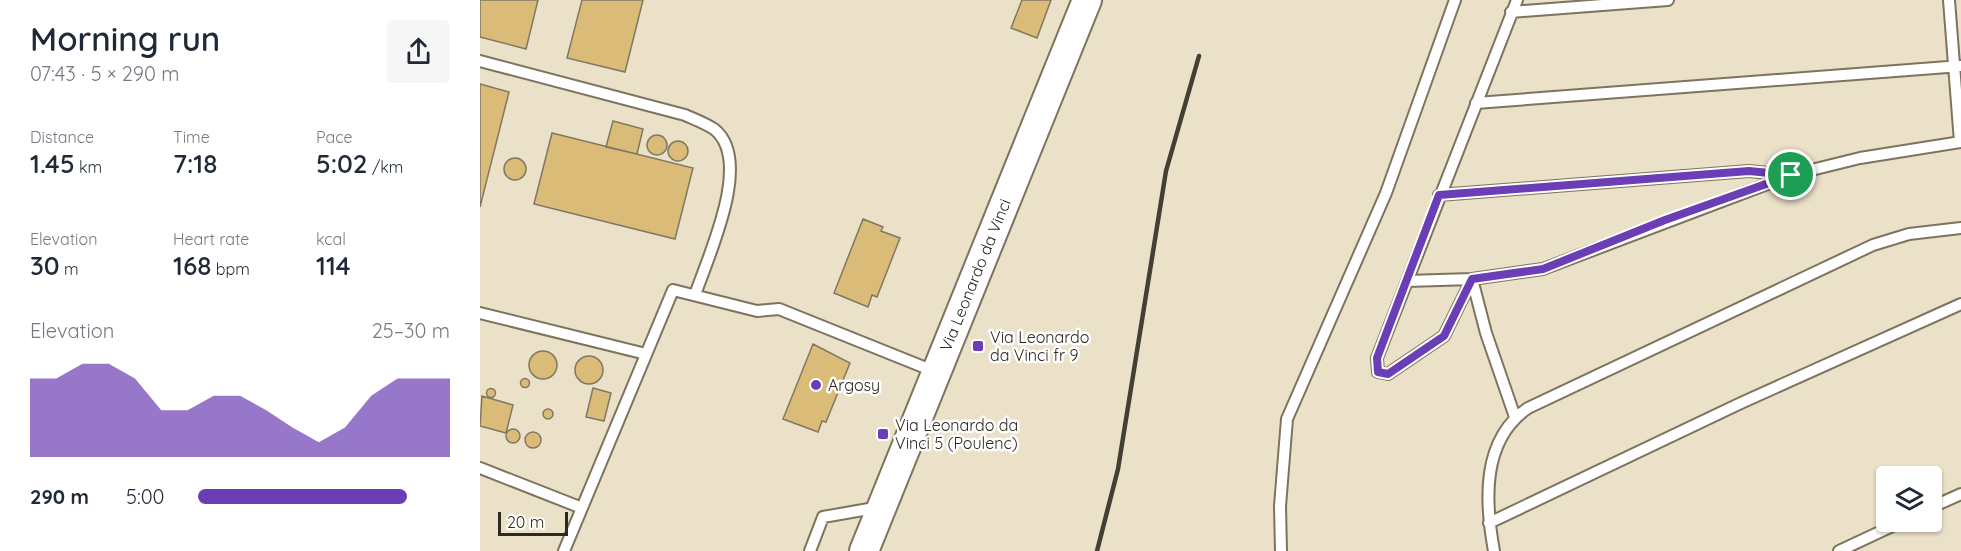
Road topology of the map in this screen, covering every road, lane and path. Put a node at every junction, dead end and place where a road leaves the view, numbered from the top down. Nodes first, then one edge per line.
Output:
1 (1087, 0) edge
2 (1455, 0) edge
3 (1517, 0) edge
4 (1668, 0) edge
5 (1949, 0) edge
6 (1511, 12) junction
7 (480, 61) edge
8 (1957, 67) edge
9 (1476, 103) junction
10 (1960, 142) edge
11 (1791, 175) junction
12 (1439, 195) junction
13 (1961, 228) edge
14 (1472, 279) junction
15 (1407, 281) junction
16 (695, 295) junction
17 (1961, 304) edge
18 (480, 313) edge
19 (646, 354) junction
20 (937, 372) junction
21 (1515, 417) junction
22 (480, 468) edge
23 (1961, 494) edge
24 (1942, 503) edge
25 (883, 506) junction
26 (582, 508) junction
27 (1489, 523) junction
28 (1880, 532) edge
29 (564, 551) edge
30 (810, 551) edge
31 (864, 551) edge
32 (1281, 551) edge
33 (1494, 551) edge
34 (1839, 551) edge

1 - 20 main road, Via Leonardo da Vinci
2 - 32 lane
3 - 6 lane
4 - 6 lane
5 - 8 lane
6 - 9 lane
7 - 16 lane
8 - 9 lane
8 - 10 lane
9 - 12 lane
10 - 11 lane
11 - 12 lane
11 - 14 lane
12 - 15 lane
13 - 21 lane
14 - 15 lane
14 - 15 lane
14 - 21 lane
16 - 19 lane
16 - 20 lane
17 - 27 lane
18 - 19 lane
19 - 26 lane
20 - 25 main road, Via Leonardo da Vinci
21 - 27 lane
22 - 26 lane
23 - 24 lane
25 - 30 lane
25 - 31 main road, Via Leonardo da Vinci
26 - 29 lane
27 - 33 lane
28 - 34 lane

